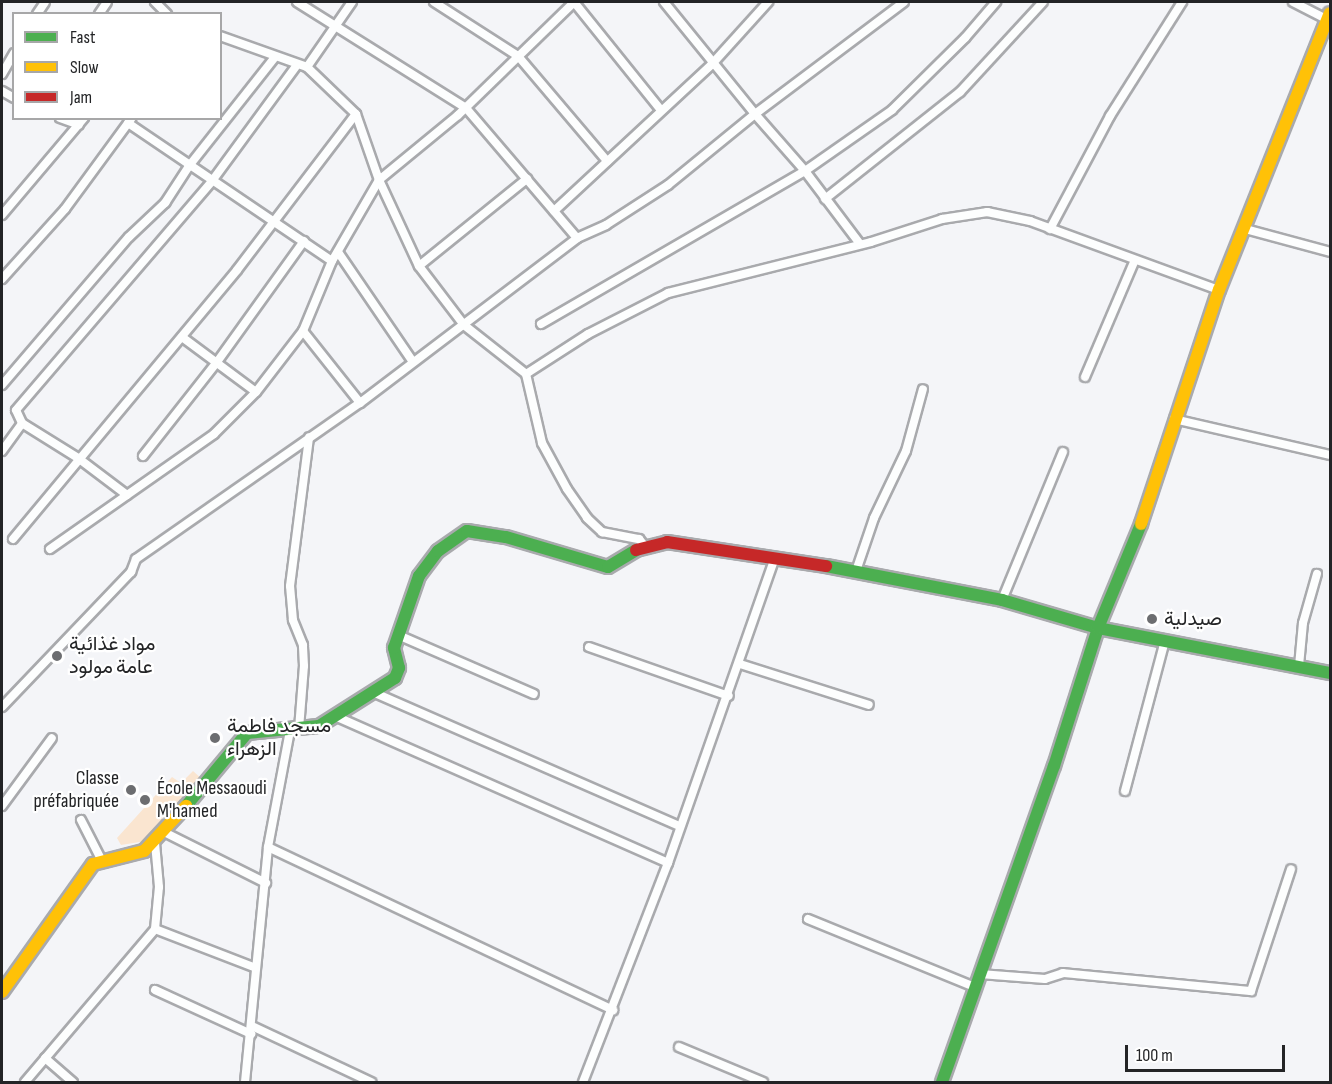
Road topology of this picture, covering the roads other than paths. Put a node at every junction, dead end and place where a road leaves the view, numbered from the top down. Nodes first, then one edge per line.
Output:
1 (297, 2) edge
2 (352, 2) edge
3 (434, 2) edge
4 (572, 2) edge
5 (664, 2) edge
6 (904, 2) edge
7 (996, 2) edge
8 (1043, 2) edge
9 (1182, 2) edge
10 (1293, 2) edge
11 (763, 4) edge
12 (1329, 16) edge
13 (336, 26) junction
14 (222, 37) edge
15 (518, 56) junction
16 (12, 57) edge
17 (275, 57) junction
18 (711, 64) junction
19 (297, 65) junction
20 (307, 68) junction
21 (2, 74) edge
22 (466, 108) junction
23 (660, 109) junction
24 (356, 114) junction
25 (755, 114) junction
26 (130, 121) edge
27 (82, 122) edge
28 (607, 161) junction
29 (189, 166) junction
30 (805, 171) junction
31 (527, 179) junction
32 (380, 180) junction
33 (212, 181) junction
34 (825, 199) junction
35 (554, 211) junction
36 (2, 215) edge
37 (271, 221) junction
38 (1050, 229) junction
39 (1245, 229) junction
40 (577, 238) junction
41 (304, 241) junction
42 (860, 244) junction
43 (338, 252) junction
44 (1330, 252) edge
45 (1135, 260) junction
46 (332, 261) junction
47 (419, 266) junction
48 (2, 279) edge
49 (1219, 290) junction
50 (541, 324) dead end
51 (465, 325) junction
52 (303, 332) junction
53 (182, 338) junction
54 (413, 362) junction
55 (218, 363) junction
56 (526, 374) junction
57 (1085, 377) dead end
58 (2, 385) edge
59 (923, 389) dead end
60 (256, 392) junction
61 (360, 403) junction
62 (1174, 419) junction
63 (22, 423) junction
64 (309, 437) junction
65 (2, 451) edge
66 (1063, 452) dead end
67 (1330, 455) edge
68 (143, 456) dead end
69 (78, 458) junction
70 (127, 495) junction
71 (13, 539) dead end
72 (644, 545) junction
73 (50, 549) dead end
74 (775, 558) junction
75 (856, 571) junction
76 (1317, 574) dead end
77 (1002, 600) junction
78 (1098, 628) junction
79 (398, 635) junction
80 (1165, 641) junction
81 (589, 647) dead end
82 (740, 664) junction
83 (1299, 666) junction
84 (1330, 673) edge
85 (375, 693) junction
86 (534, 694) dead end
87 (729, 696) junction
88 (869, 705) dead end
89 (2, 707) edge
90 (335, 716) junction
91 (295, 730) junction
92 (52, 738) dead end
93 (1125, 791) dead end
94 (2, 806) edge
95 (81, 820) dead end
96 (680, 826) junction
97 (166, 833) junction
98 (155, 843) junction
99 (268, 847) junction
100 (101, 859) junction
101 (668, 863) junction
102 (1291, 869) dead end
103 (266, 883) junction
104 (808, 920) dead end
105 (155, 929) junction
106 (256, 968) junction
107 (980, 974) junction
108 (975, 987) junction
109 (155, 990) dead end
110 (2, 992) edge
111 (613, 1010) junction
112 (252, 1030) junction
113 (679, 1047) dead end
114 (45, 1058) junction
115 (25, 1083) edge
116 (73, 1083) edge
117 (245, 1083) edge
118 (371, 1083) edge
119 (583, 1083) edge
120 (763, 1083) edge
121 (942, 1083) edge

1 - 13 street
2 - 13 street
3 - 15 street
4 - 15 street
4 - 23 street
5 - 18 street
6 - 25 street
7 - 30 street
8 - 34 street
9 - 38 street
10 - 12 street
11 - 18 street
12 - 39 street
13 - 20 street
13 - 22 street
14 - 17 street
15 - 22 street
15 - 28 street
16 - 21 street
17 - 19 street
17 - 29 street
18 - 23 street
18 - 25 street
19 - 20 street
19 - 33 street
20 - 24 street
22 - 31 street
22 - 32 street
23 - 28 street
24 - 32 street
24 - 37 street
25 - 30 street
25 - 40 street
26 - 29 street
26 - 48 street
27 - 36 street
28 - 35 street
29 - 33 street
29 - 58 street
30 - 34 street
30 - 50 street
31 - 35 street
31 - 47 street
32 - 43 street
32 - 47 street
33 - 37 street
33 - 63 street
34 - 42 street
35 - 40 street
37 - 41 street
37 - 53 street
38 - 42 street
38 - 45 street
39 - 44 street
39 - 49 street
40 - 51 street
41 - 46 street
41 - 55 street
42 - 56 street
43 - 46 street
43 - 54 street
45 - 49 street
45 - 57 street
46 - 52 street
47 - 51 street
49 - 62 street
51 - 54 street
51 - 56 street
52 - 60 street
52 - 61 street
53 - 55 street
53 - 69 street
54 - 61 street
55 - 60 street
55 - 68 street
56 - 72 street
59 - 75 street
60 - 70 street
61 - 64 street
62 - 67 street
62 - 78 street
63 - 65 street
63 - 69 street
64 - 89 street
64 - 91 street
66 - 77 street
69 - 70 street
69 - 71 street
70 - 73 street
72 - 74 street
72 - 79 street
74 - 75 street
74 - 82 street
75 - 77 street
76 - 83 street
77 - 78 street
78 - 80 street
78 - 107 street
79 - 85 street
79 - 86 street
80 - 83 street
80 - 93 street
81 - 87 street
82 - 87 street
82 - 88 street
83 - 84 street
85 - 90 street
85 - 96 street
87 - 96 street
90 - 91 street
90 - 101 street
91 - 97 street
91 - 99 street
92 - 94 street
95 - 100 street
96 - 101 street
97 - 98 street
97 - 103 street
98 - 100 street
98 - 105 street
99 - 103 street
99 - 111 street
100 - 110 street
101 - 111 street
102 - 107 street
103 - 106 street
104 - 108 street
105 - 106 street
105 - 114 street
106 - 112 street
107 - 108 street
108 - 121 street
109 - 112 street
111 - 119 street
112 - 117 street
112 - 118 street
113 - 120 street
114 - 115 street
114 - 116 street

